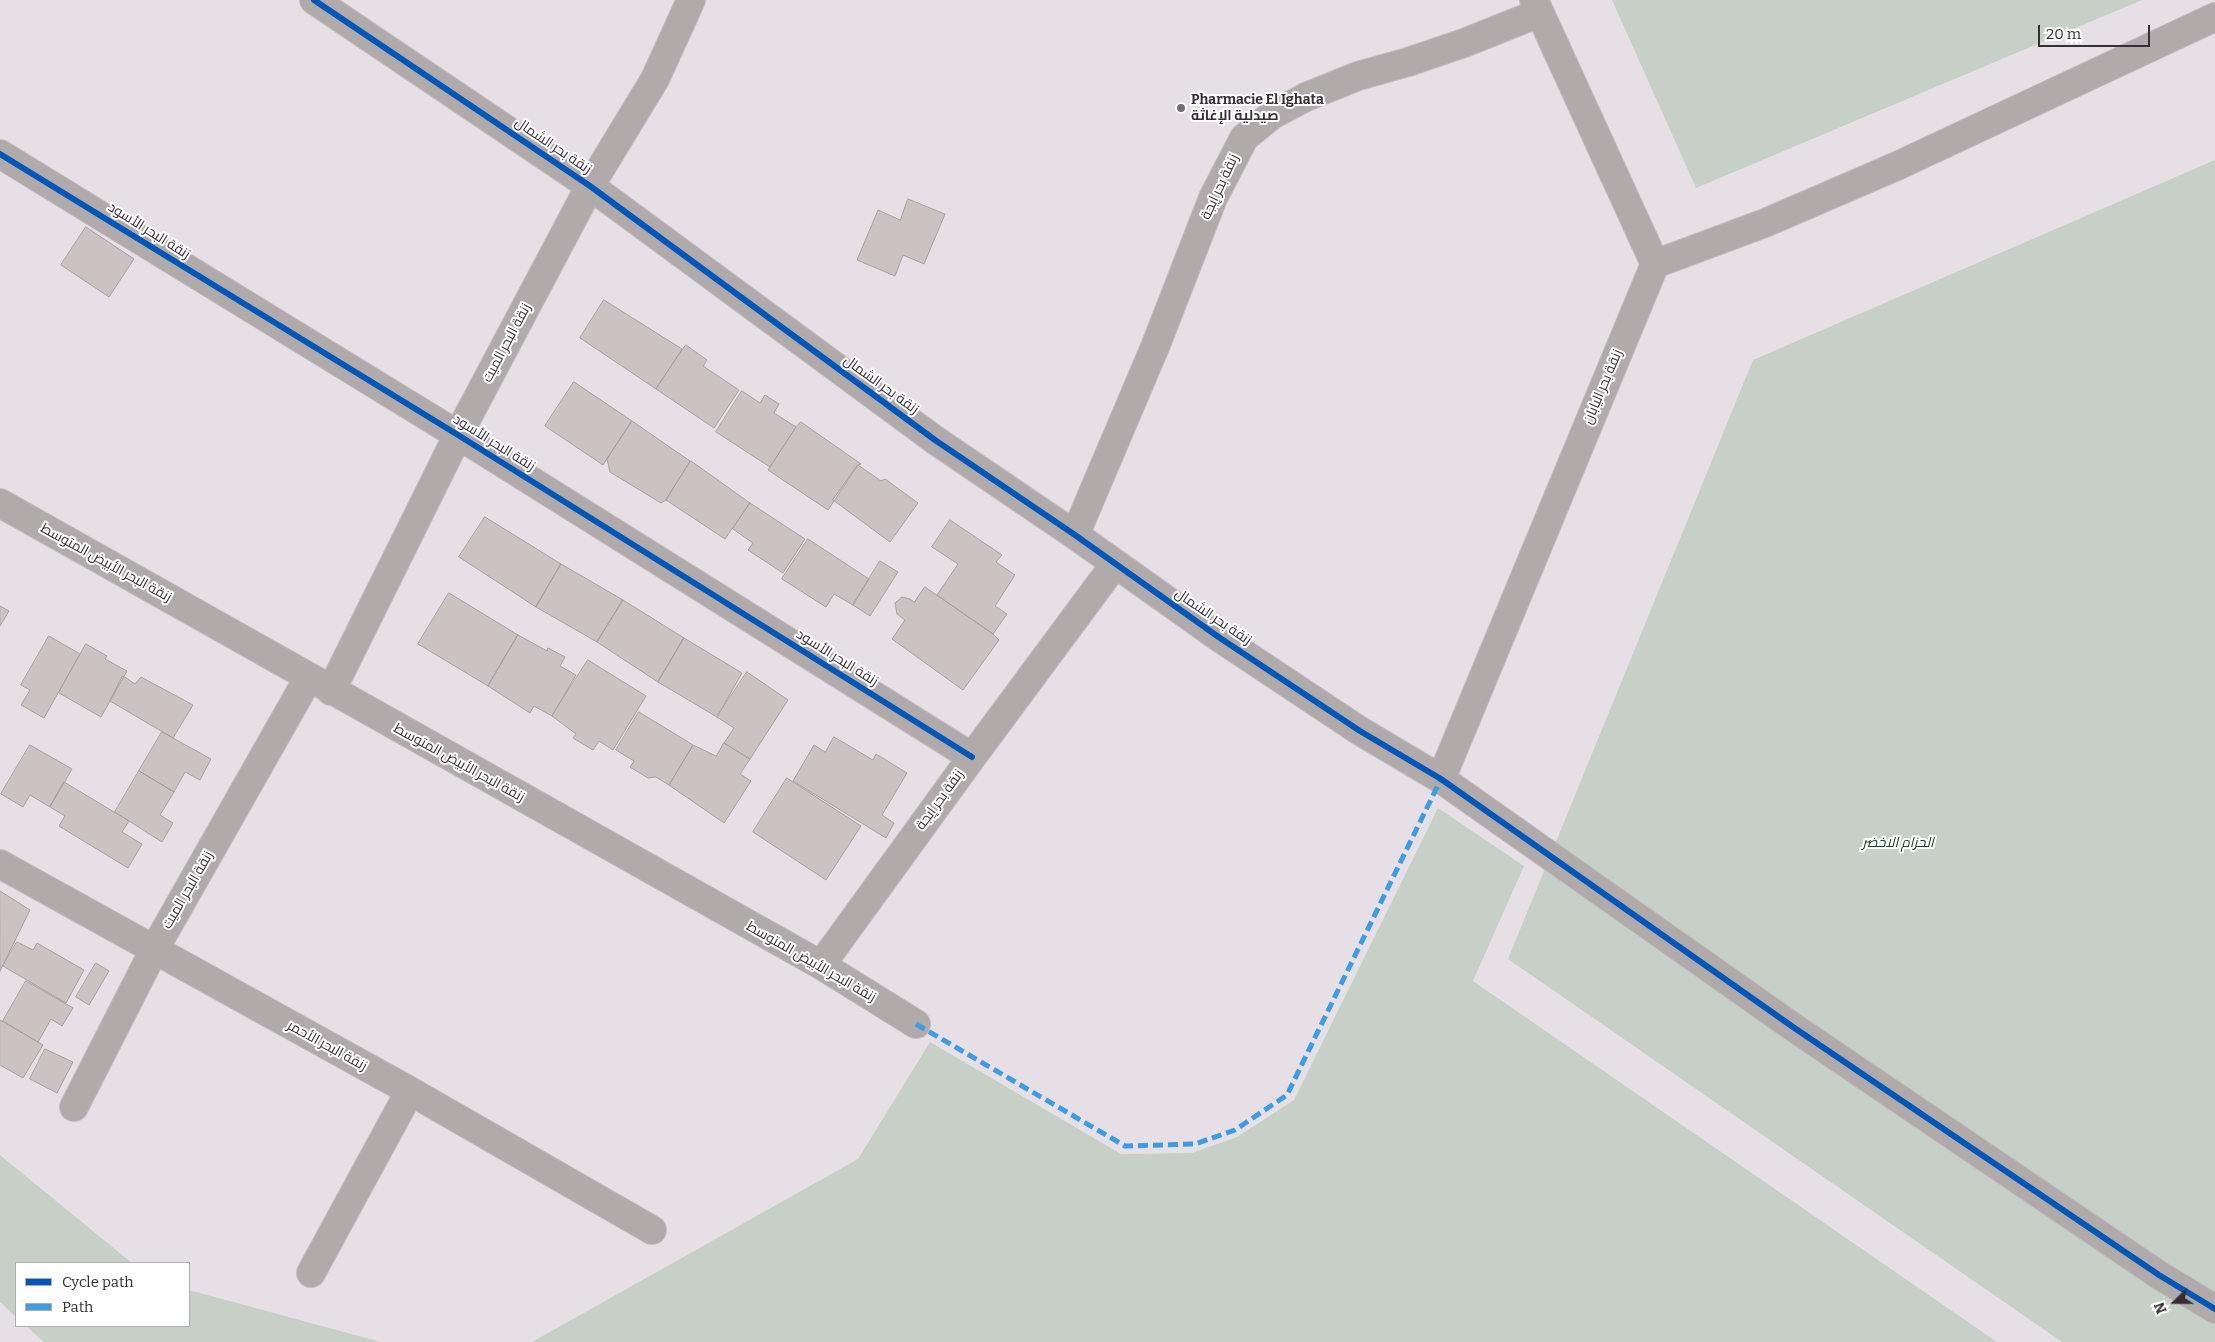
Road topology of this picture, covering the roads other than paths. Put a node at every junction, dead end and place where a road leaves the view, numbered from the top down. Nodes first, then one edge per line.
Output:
1 (314, 0) edge
2 (691, 0) edge
3 (1536, 6) edge
4 (2215, 17) edge
5 (0, 154) edge
6 (590, 186) junction
7 (1655, 264) junction
8 (458, 435) junction
9 (0, 503) edge
10 (1075, 536) junction
11 (1115, 564) junction
12 (320, 684) junction
13 (972, 757) junction
14 (1441, 779) junction
15 (0, 864) edge
16 (154, 950) junction
17 (821, 966) junction
18 (916, 1024) dead end
19 (410, 1091) junction
20 (74, 1106) dead end
21 (652, 1230) dead end
22 (311, 1273) dead end
23 (2215, 1309) edge

1 - 6 street, زنقة بحر الشمال
2 - 6 street, زنقة البحر الميت
3 - 7 street
3 - 10 street, زنقة بحر إيجة
4 - 7 street
5 - 8 street, زنقة البحر الأسود
6 - 8 street, زنقة البحر الميت
6 - 10 street, زنقة بحر الشمال
7 - 14 street, زنقة بحر اليابان
8 - 12 street, زنقة البحر الميت
8 - 13 street, زنقة البحر الأسود
9 - 12 street, زنقة البحر الأبيض المتوسط
10 - 11 street, زنقة بحر الشمال
11 - 13 street, زنقة بحر إيجة
11 - 14 street, زنقة بحر الشمال
12 - 16 street, زنقة البحر الميت
12 - 17 street, زنقة البحر الأبيض المتوسط
13 - 17 street, زنقة بحر إيجة
14 - 23 street, زنقة بحر الشمال
15 - 16 street, زنقة البحر الأحمر
16 - 19 street, زنقة البحر الأحمر
16 - 20 street, زنقة البحر الميت
17 - 18 street, زنقة البحر الأبيض المتوسط
19 - 21 street, زنقة البحر الأحمر
19 - 22 street

